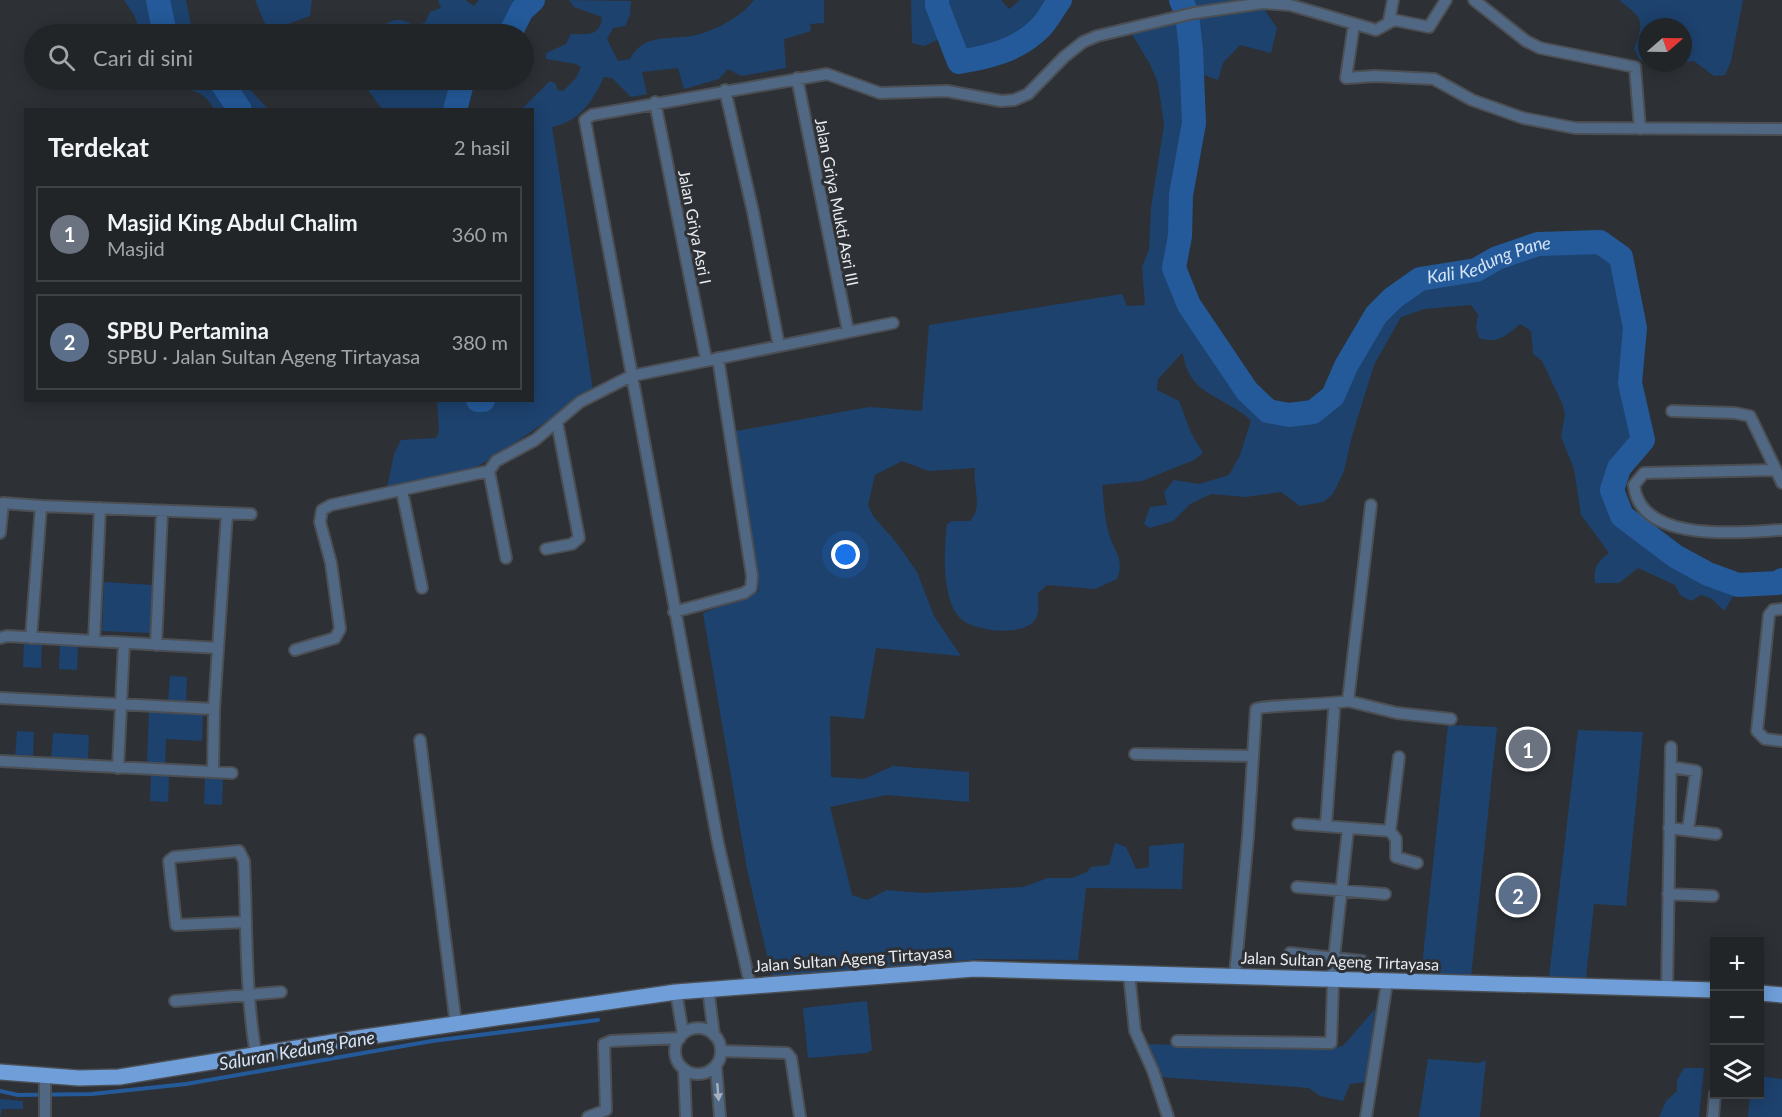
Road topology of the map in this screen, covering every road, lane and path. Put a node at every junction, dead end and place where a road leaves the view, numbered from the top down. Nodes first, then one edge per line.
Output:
1 (1393, 0) edge
2 (1446, 0) edge
3 (1474, 0) edge
4 (1389, 21) junction
5 (1354, 24) junction
6 (797, 78) junction
7 (725, 90) junction
8 (655, 102) junction
9 (1640, 129) junction
10 (1782, 129) edge
11 (893, 323) dead end
12 (848, 331) junction
13 (779, 346) junction
14 (718, 358) junction
15 (706, 359) junction
16 (631, 376) junction
17 (1672, 411) dead end
18 (557, 422) junction
19 (1776, 470) junction
20 (489, 471) junction
21 (1782, 483) edge
22 (402, 490) junction
23 (1371, 505) dead end
24 (41, 506) junction
25 (100, 508) junction
26 (162, 511) junction
27 (227, 513) junction
28 (251, 514) dead end
29 (1782, 530) edge
30 (0, 533) edge
31 (546, 549) dead end
32 (506, 558) dead end
33 (422, 588) dead end
34 (1782, 609) edge
35 (674, 612) junction
36 (0, 638) edge
37 (31, 638) junction
38 (94, 641) junction
39 (124, 643) junction
40 (156, 645) junction
41 (218, 648) junction
42 (295, 650) dead end
43 (0, 698) edge
44 (1348, 701) junction
45 (120, 704) junction
46 (214, 710) junction
47 (1334, 711) dead end
48 (1451, 719) dead end
49 (420, 740) dead end
50 (1782, 741) edge
51 (1671, 747) dead end
52 (1135, 754) dead end
53 (1253, 756) junction
54 (1400, 757) dead end
55 (0, 761) edge
56 (1671, 767) junction
57 (118, 768) junction
58 (213, 772) junction
59 (232, 773) dead end
60 (1298, 824) dead end
61 (1326, 826) junction
62 (1669, 828) junction
63 (1348, 830) junction
64 (1688, 830) junction
65 (1390, 831) junction
66 (1716, 834) dead end
67 (1417, 863) dead end
68 (1296, 887) dead end
69 (1341, 890) junction
70 (1385, 894) dead end
71 (1668, 894) junction
72 (1713, 896) dead end
73 (246, 922) junction
74 (1290, 954) dead end
75 (1334, 958) junction
76 (1362, 961) dead end
77 (1235, 975) junction
78 (1129, 977) junction
79 (1334, 980) junction
80 (750, 984) junction
81 (1386, 989) junction
82 (1667, 990) junction
83 (1710, 990) edge
84 (281, 992) dead end
85 (709, 993) junction
86 (1764, 993) edge
87 (248, 994) junction
88 (677, 995) junction
89 (1782, 995) edge
90 (175, 1001) dead end
91 (456, 1025) junction
92 (714, 1035) junction
93 (681, 1036) junction
94 (1177, 1041) dead end
95 (721, 1051) junction
96 (256, 1055) junction
97 (716, 1067) junction
98 (684, 1069) junction
99 (0, 1072) edge
100 (45, 1081) junction
101 (1715, 1099) edge
102 (45, 1112) edge
103 (607, 1114) edge
104 (588, 1117) edge
105 (686, 1117) edge
106 (720, 1117) edge
107 (800, 1117) edge
108 (1168, 1117) edge
109 (1366, 1117) edge
110 (1713, 1117) edge

1 - 4 street
2 - 4 street
3 - 9 street
4 - 5 street
5 - 6 street
5 - 9 street
6 - 7 street
6 - 12 street, Jalan Griya Mukti Asri III
7 - 8 street
7 - 13 street
8 - 15 street, Jalan Griya Asri I
8 - 16 street
9 - 10 street
11 - 12 street
12 - 13 street
13 - 14 street
14 - 15 street
14 - 35 street
15 - 16 street
16 - 18 street
16 - 35 street
17 - 19 street
18 - 20 street
18 - 31 street
19 - 21 street
19 - 29 street
20 - 22 street
20 - 32 street
22 - 33 street
22 - 42 street
23 - 44 street
24 - 25 street
24 - 30 street
24 - 37 street
25 - 26 street
25 - 38 street
26 - 27 street
26 - 40 street
27 - 28 street
27 - 41 street
34 - 50 street
35 - 80 street
36 - 37 street
37 - 38 street
38 - 39 street
39 - 40 street
39 - 45 street
40 - 41 street
41 - 46 street
43 - 45 street
44 - 48 street
44 - 53 street
45 - 46 street
45 - 57 street
46 - 58 street
47 - 61 street
49 - 91 street
51 - 56 street
52 - 53 street
53 - 77 street
54 - 65 street
55 - 57 street
56 - 62 street
56 - 64 street
57 - 58 street
58 - 59 street
60 - 61 street
61 - 63 street
62 - 64 street
62 - 71 street
63 - 65 street
63 - 69 street
64 - 66 street
65 - 67 street
68 - 69 street
69 - 70 street
69 - 75 street
71 - 72 street
71 - 82 street
73 - 73 street
73 - 87 street
74 - 75 street
75 - 76 street
75 - 79 street
77 - 78 main road, Jalan Sultan Ageng Tirtayasa
77 - 79 main road, Jalan Sultan Ageng Tirtayasa
78 - 80 main road, Jalan Sultan Ageng Tirtayasa
78 - 108 street
79 - 81 main road, Jalan Sultan Ageng Tirtayasa
79 - 94 street
80 - 85 main road, Jalan Sultan Ageng Tirtayasa
81 - 82 main road, Jalan Sultan Ageng Tirtayasa
81 - 109 street
82 - 83 main road, Jalan Sultan Ageng Tirtayasa
84 - 87 street
85 - 88 main road, Jalan Sultan Ageng Tirtayasa
85 - 92 street
86 - 89 main road
87 - 90 street
87 - 96 street
88 - 91 main road, Jalan Sultan Ageng Tirtayasa
88 - 93 street
91 - 96 main road, Jalan Sultan Ageng Tirtayasa
92 - 93 street
92 - 95 street
93 - 98 street
93 - 103 street
95 - 97 street
95 - 107 street
96 - 100 main road, Jalan Sultan Ageng Tirtayasa
97 - 98 street
97 -> 106 street
98 - 105 street
99 - 100 main road, Jalan Sultan Ageng Tirtayasa
100 - 102 street
101 - 110 street
103 - 104 street

